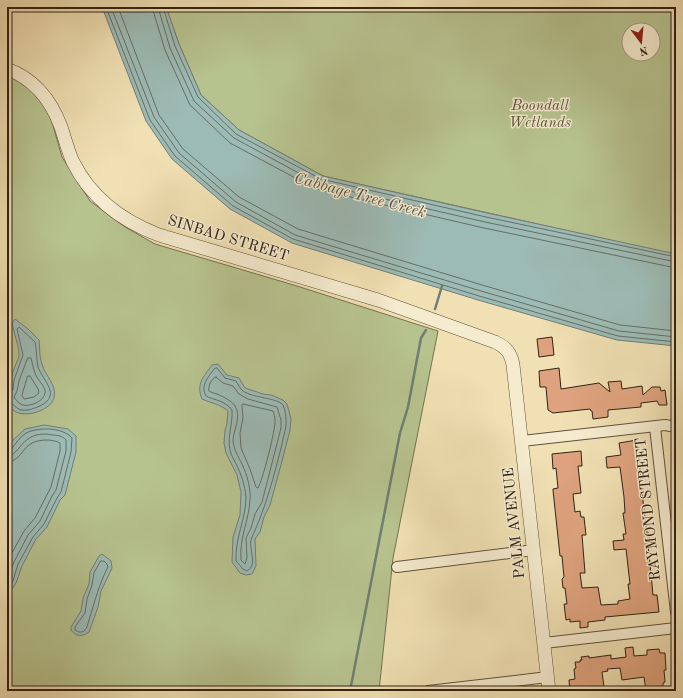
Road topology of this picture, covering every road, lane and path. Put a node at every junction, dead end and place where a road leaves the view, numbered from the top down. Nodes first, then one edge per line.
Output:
1 (7, 69) edge
2 (509, 352) joint
3 (655, 427) junction
4 (676, 427) edge
5 (522, 441) junction
6 (534, 550) junction
7 (397, 567) dead end
8 (676, 612) edge
9 (676, 628) edge
10 (544, 643) junction
11 (548, 677) junction
12 (428, 691) edge
13 (549, 691) edge

1 - 2 street, SINBAD STREET
2 - 5 street, PALM AVENUE
3 - 4 street
3 - 5 street
3 - 8 street, RAYMOND STREET
5 - 6 street, PALM AVENUE
6 - 7 street
6 - 10 street, PALM AVENUE
9 - 10 street
10 - 11 street, PALM AVENUE
11 - 12 street
11 - 13 street, PALM AVENUE

